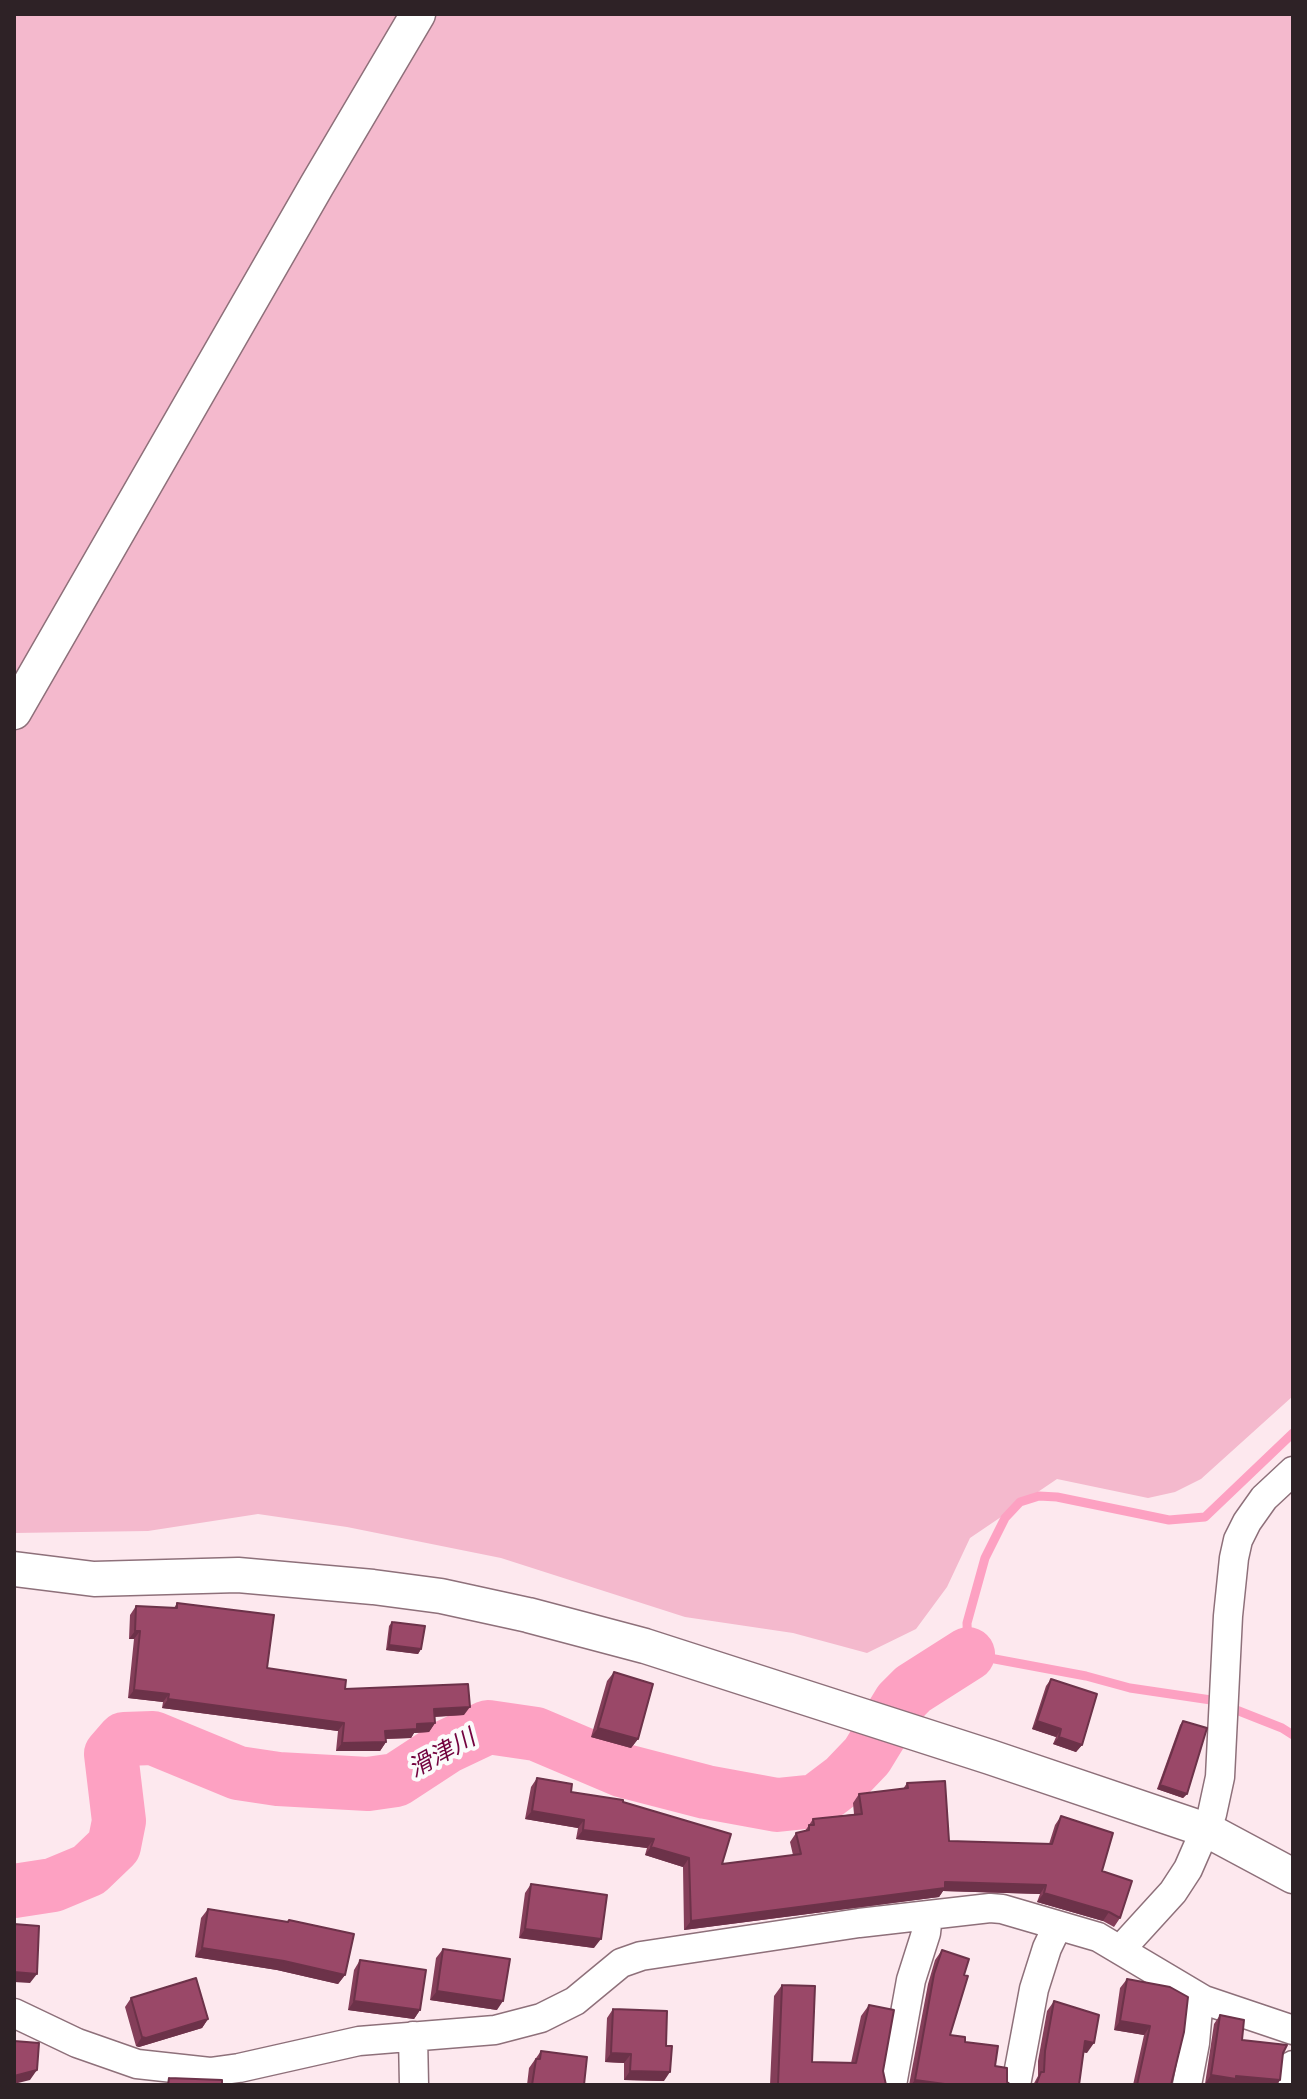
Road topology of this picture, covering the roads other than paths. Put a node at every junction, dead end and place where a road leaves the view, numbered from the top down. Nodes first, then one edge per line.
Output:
1 (418, 14) edge
2 (14, 712) edge
3 (1293, 1471) edge
4 (14, 1569) edge
5 (1204, 1829) junction
6 (1293, 1876) edge
7 (928, 1915) junction
8 (1057, 1927) junction
9 (1121, 1949) junction
10 (1199, 1998) junction
11 (14, 2013) edge
12 (1293, 2030) edge
13 (413, 2036) junction
14 (1293, 2065) edge
15 (256, 2075) edge
16 (414, 2085) edge
17 (892, 2085) edge
18 (1016, 2085) edge
19 (1187, 2085) edge
20 (1290, 2085) edge

1 - 2 street
3 - 5 street
4 - 5 street
5 - 6 street
5 - 9 street
7 - 8 street
7 - 13 street
7 - 17 street
8 - 9 street
8 - 18 street
9 - 10 street
10 - 12 street
10 - 19 street
11 - 15 street
13 - 15 street
13 - 16 street
14 - 20 street

